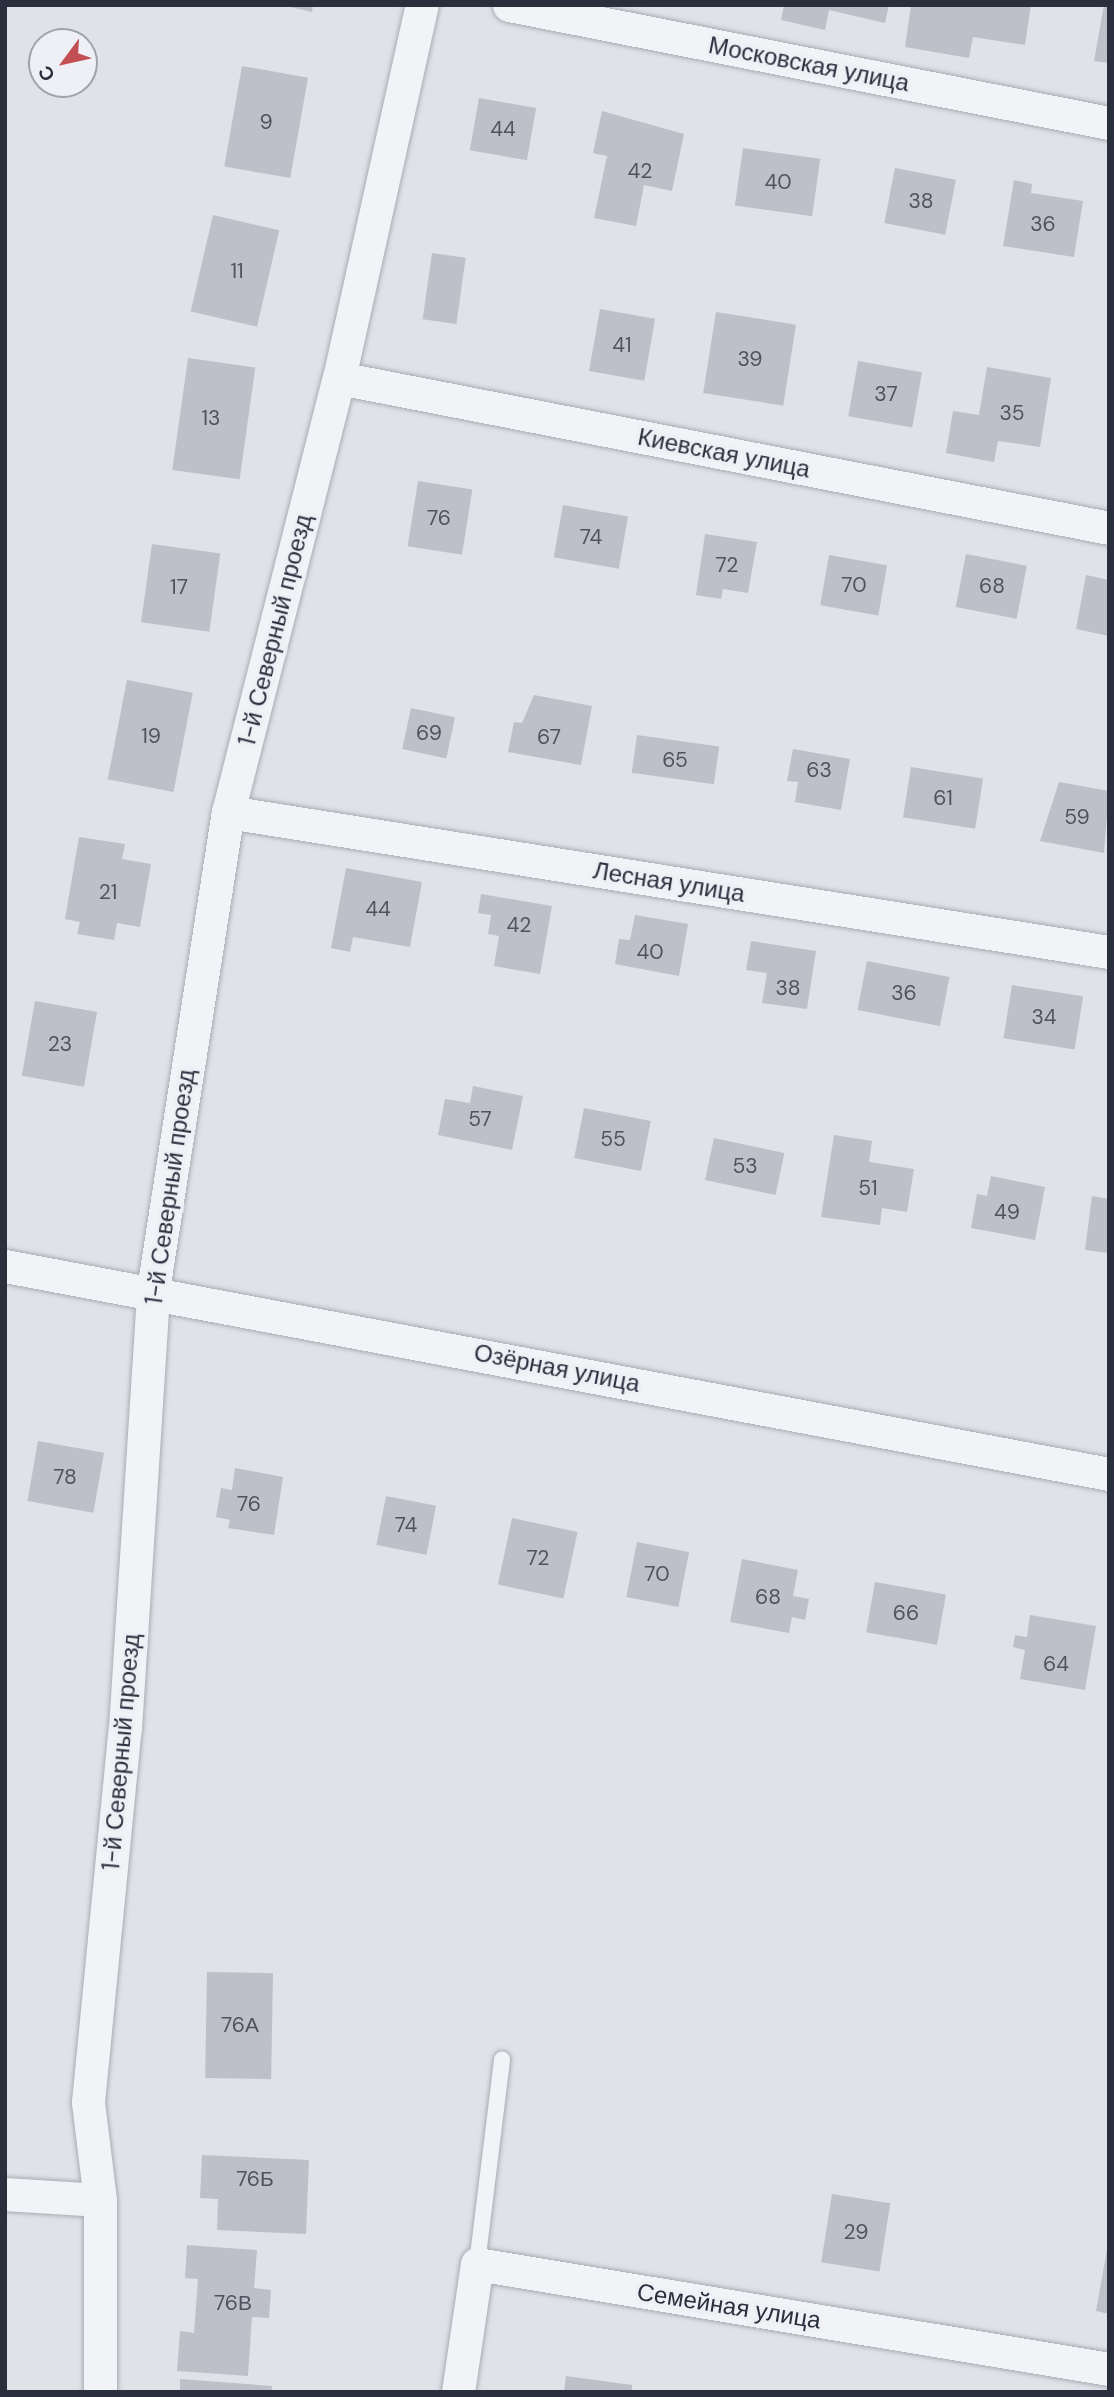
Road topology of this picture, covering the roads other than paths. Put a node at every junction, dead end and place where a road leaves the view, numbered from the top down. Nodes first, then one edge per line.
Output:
1 (422, 5) edge
2 (509, 5) edge
3 (1109, 123) edge
4 (339, 378) junction
5 (1109, 528) edge
6 (228, 812) junction
7 (1109, 952) edge
8 (5, 1266) edge
9 (153, 1290) junction
10 (1109, 1474) edge
11 (502, 2060) dead end
12 (5, 2194) edge
13 (100, 2200) junction
14 (477, 2264) junction
15 (1109, 2369) edge
16 (100, 2392) edge
17 (458, 2392) edge

1 - 4 street, 1-й Северный проезд
2 - 3 street, Московская улица
4 - 5 street, Киевская улица
4 - 6 street, 1-й Северный проезд
6 - 7 street, Лесная улица
6 - 9 street, 1-й Северный проезд
8 - 9 street, Озёрная улица
9 - 10 street, Озёрная улица
9 - 13 street, 1-й Северный проезд
11 - 14 lane
12 - 13 street
13 - 16 street, 1-й Северный проезд
14 - 15 street, Семейная улица
14 - 17 street

